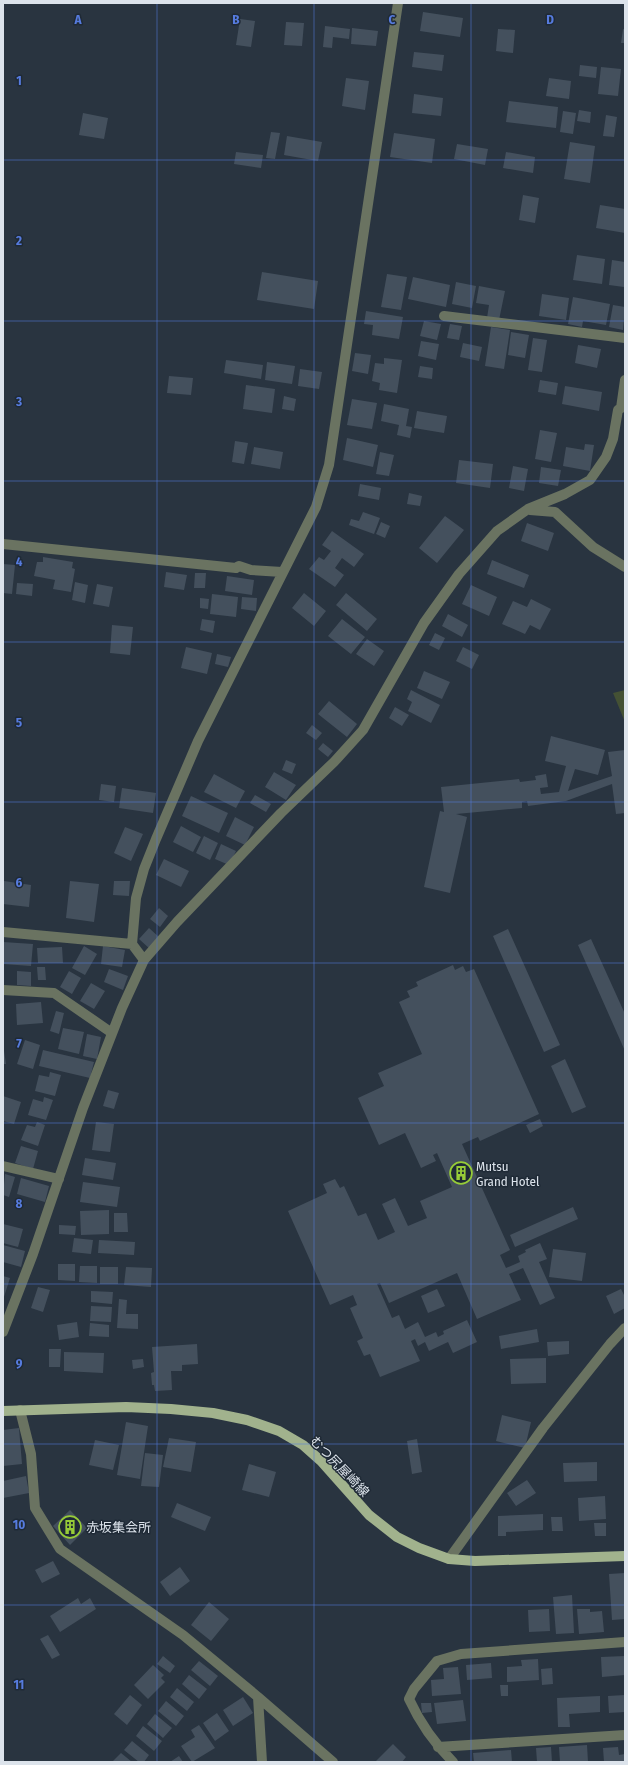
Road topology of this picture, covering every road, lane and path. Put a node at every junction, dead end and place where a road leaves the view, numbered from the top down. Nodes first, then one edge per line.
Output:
1 (398, 3) edge
2 (444, 316) dead end
3 (625, 338) edge
4 (625, 380) edge
5 (528, 509) junction
6 (3, 544) edge
7 (625, 568) edge
8 (282, 572) junction
9 (3, 932) edge
10 (132, 944) junction
11 (144, 960) junction
12 (3, 990) edge
13 (112, 1034) junction
14 (3, 1166) edge
15 (59, 1179) junction
16 (625, 1328) edge
17 (3, 1332) edge
18 (20, 1410) junction
19 (3, 1411) edge
20 (625, 1556) edge
21 (449, 1559) junction
22 (625, 1642) edge
23 (258, 1697) junction
24 (625, 1735) edge
25 (438, 1747) junction
26 (262, 1762) edge
27 (332, 1762) edge
28 (453, 1762) edge

1 - 8 street
2 - 3 street
4 - 5 street
5 - 7 street
5 - 11 street
6 - 8 street
8 - 10 street
9 - 10 street
10 - 11 street
11 - 13 street
12 - 13 street
13 - 15 street
14 - 15 street
15 - 17 street
16 - 21 street
18 - 19 main road, むつ尻屋崎線
18 - 21 main road, むつ尻屋崎線
18 - 23 street
20 - 21 main road, むつ尻屋崎線
22 - 25 street
23 - 26 street
23 - 27 street
24 - 25 street
25 - 28 street

